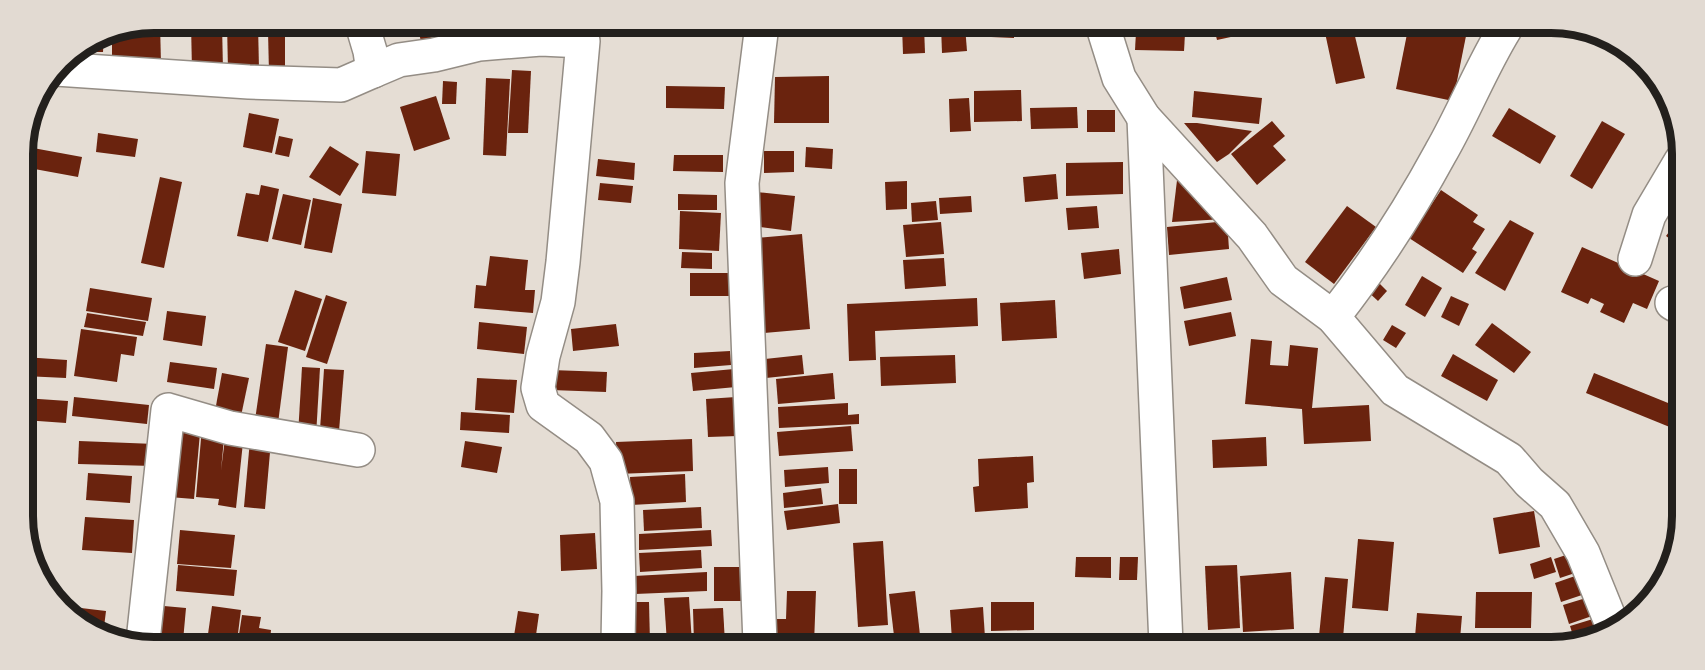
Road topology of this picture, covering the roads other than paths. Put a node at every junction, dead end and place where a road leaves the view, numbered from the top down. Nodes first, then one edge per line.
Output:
1 (365, 33) edge
2 (584, 33) edge
3 (761, 33) edge
4 (1105, 33) edge
5 (1499, 33) edge
6 (67, 70) edge
7 (373, 71) junction
8 (1144, 118) junction
9 (1672, 176) edge
10 (1635, 259) dead end
11 (1333, 317) junction
12 (358, 450) dead end
13 (1611, 622) edge
14 (143, 637) edge
15 (618, 637) edge
16 (760, 637) edge
17 (1166, 637) edge

1 - 7 street
2 - 7 street
2 - 15 street
3 - 16 street
4 - 8 street
5 - 11 street
6 - 7 street
8 - 11 street
8 - 17 street
9 - 10 street
11 - 13 street
12 - 14 street

